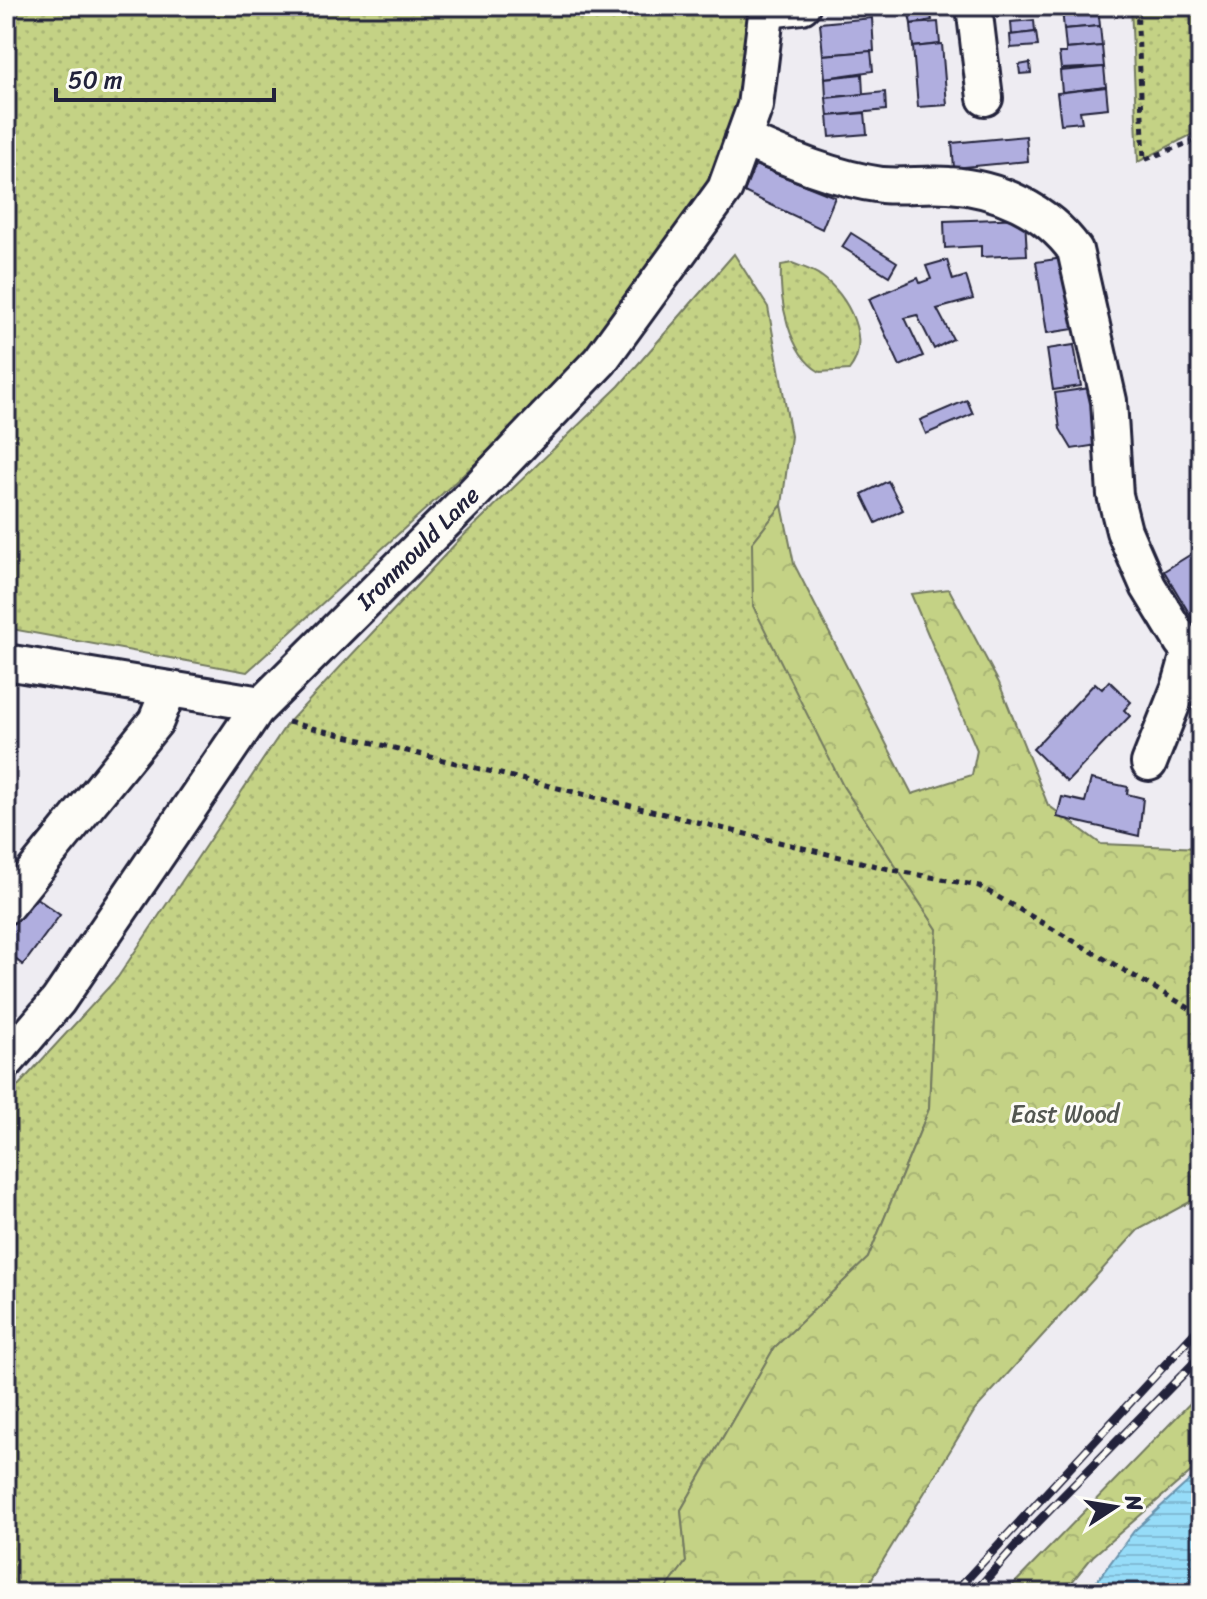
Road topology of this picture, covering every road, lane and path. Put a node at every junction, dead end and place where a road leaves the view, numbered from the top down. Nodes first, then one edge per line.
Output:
1 (802, 6) edge
2 (974, 6) edge
3 (1137, 6) edge
4 (767, 8) edge
5 (985, 98) dead end
6 (1201, 138) edge
7 (743, 139) junction
8 (1196, 646) edge
9 (6, 662) edge
10 (169, 689) junction
11 (258, 707) junction
12 (1149, 763) dead end
13 (6, 906) edge
14 (1201, 1015) edge
15 (20, 1030) edge
16 (6, 1062) edge

1 - 4 street
2 - 5 street
3 - 6 path
4 - 7 street, Ironmould Lane
7 - 8 street
7 - 11 street, Ironmould Lane
8 - 12 street
9 - 10 street
10 - 11 street
10 - 13 street
11 - 14 path
11 - 15 street, Ironmould Lane
15 - 16 street, Ironmould Lane

